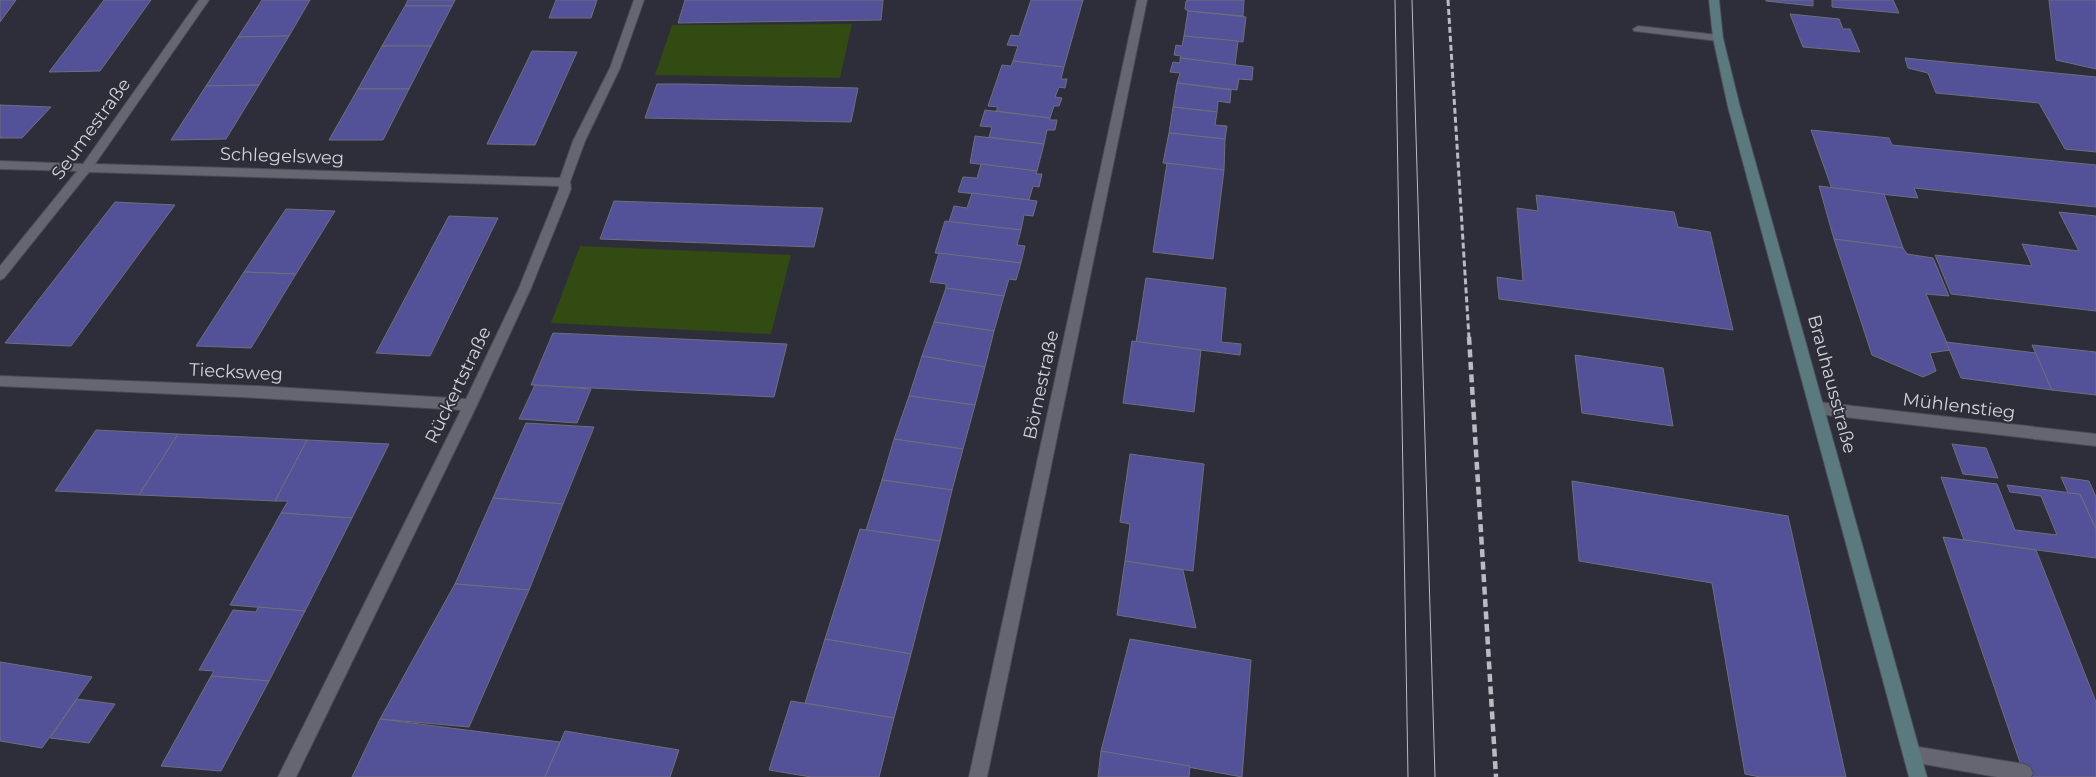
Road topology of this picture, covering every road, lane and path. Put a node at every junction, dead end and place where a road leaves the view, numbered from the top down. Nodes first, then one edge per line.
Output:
1 (204, 0) edge
2 (639, 0) edge
3 (1142, 0) edge
4 (1714, 0) edge
5 (1638, 30) dead end
6 (1718, 38) junction
7 (0, 165) edge
8 (86, 168) junction
9 (564, 182) junction
10 (0, 275) edge
11 (0, 381) edge
12 (470, 405) junction
13 (1818, 408) junction
14 (2096, 440) edge
15 (1912, 754) junction
16 (2024, 773) dead end
17 (287, 777) edge
18 (978, 777) edge
19 (1918, 777) edge

1 - 8 street, Seumestraße
2 - 9 street, Rückertstraße
3 - 18 street, Börnestraße
4 - 6 main road, Brauhausstraße
5 - 6 street
6 - 13 main road, Brauhausstraße
7 - 8 street, Schlegelsweg
8 - 9 street, Schlegelsweg
8 - 10 street, Seumestraße
9 - 12 street, Rückertstraße
11 - 12 street, Tiecksweg
12 - 17 street, Rückertstraße
13 - 14 street, Mühlenstieg
13 - 15 main road, Brauhausstraße
15 - 16 street
15 - 19 main road, Brauhausstraße

